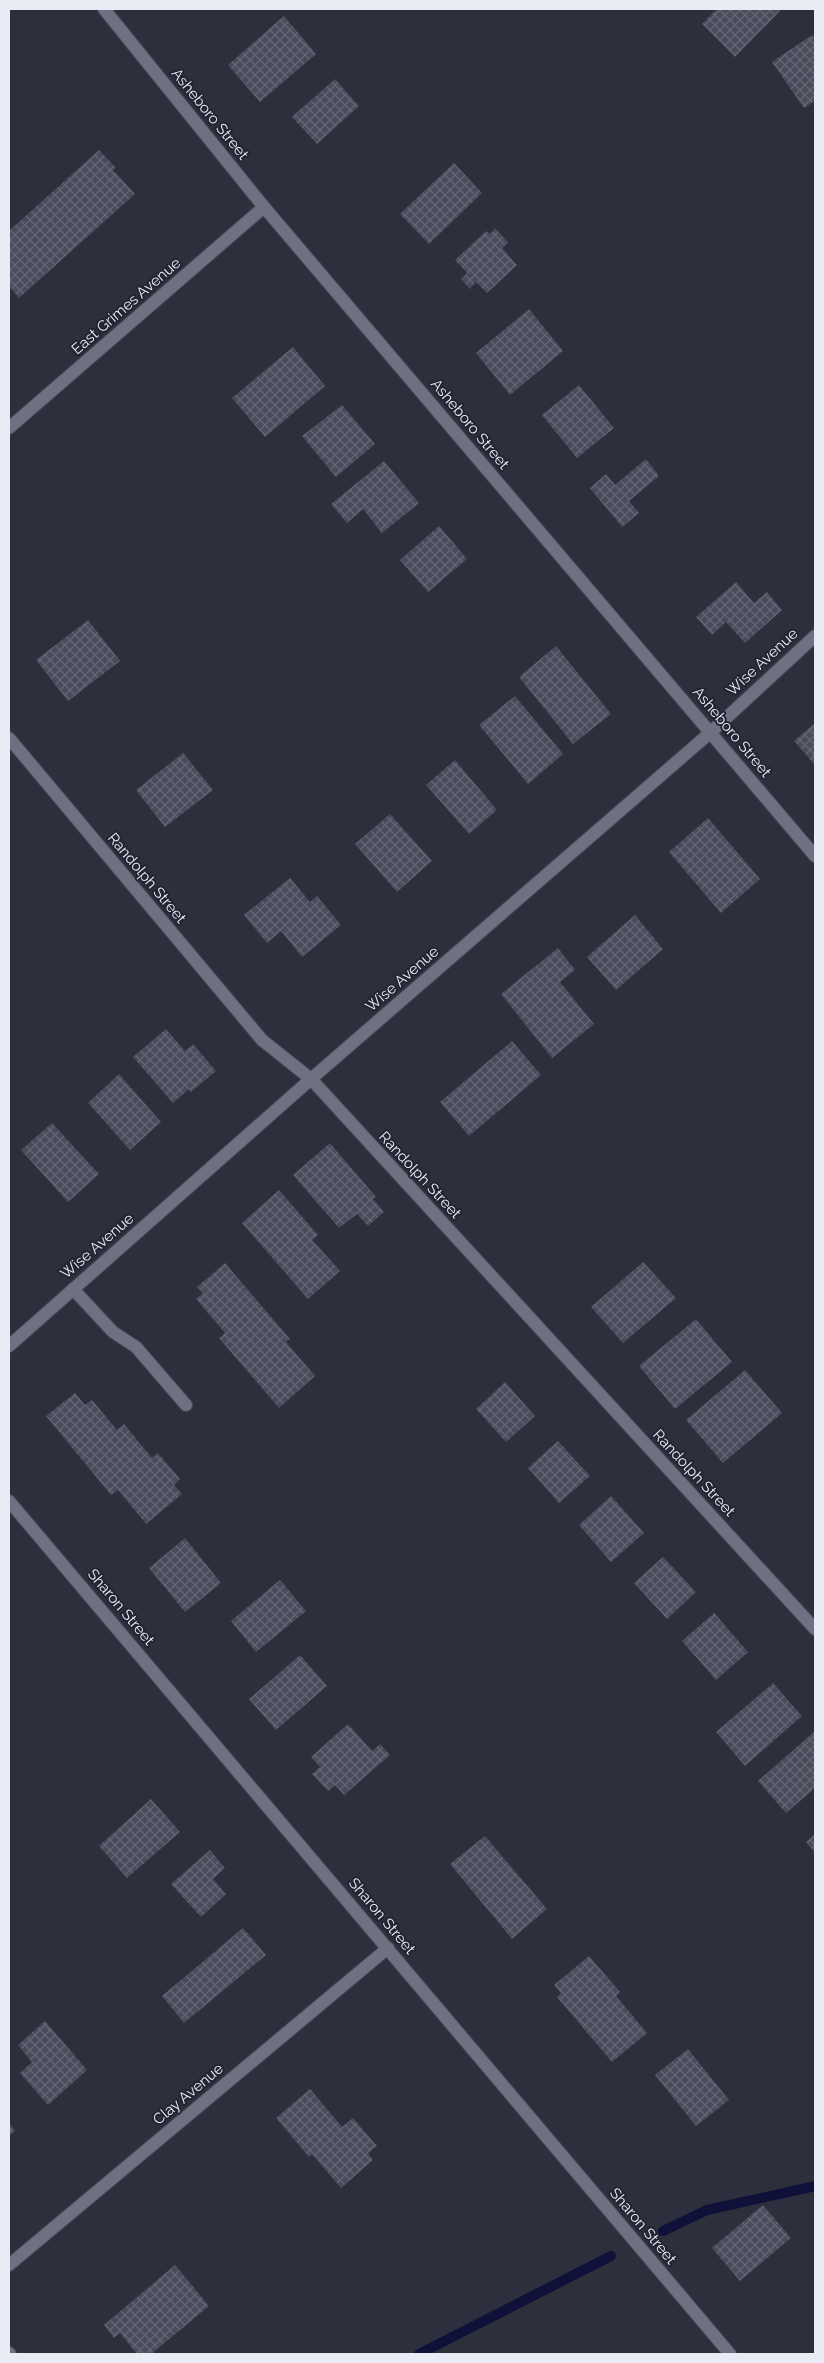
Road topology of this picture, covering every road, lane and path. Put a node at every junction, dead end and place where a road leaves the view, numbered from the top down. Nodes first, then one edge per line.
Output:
1 (104, 9) edge
2 (264, 207) junction
3 (9, 428) edge
4 (815, 636) edge
5 (711, 732) junction
6 (9, 738) edge
7 (815, 856) edge
8 (311, 1079) junction
9 (73, 1289) junction
10 (9, 1346) edge
11 (186, 1405) dead end
12 (9, 1501) edge
13 (815, 1629) edge
14 (388, 1948) junction
15 (9, 2266) edge
16 (730, 2354) edge

1 - 2 street, Asheboro Street
2 - 3 street, East Grimes Avenue
2 - 5 street, Asheboro Street
4 - 5 street, Wise Avenue
5 - 7 street, Asheboro Street
5 - 8 street, Wise Avenue
6 - 8 street, Randolph Street
8 - 9 street, Wise Avenue
8 - 13 street, Randolph Street
9 - 10 street, Wise Avenue
9 - 11 street
12 - 14 street, Sharon Street
14 - 15 street, Clay Avenue
14 - 16 street, Sharon Street

